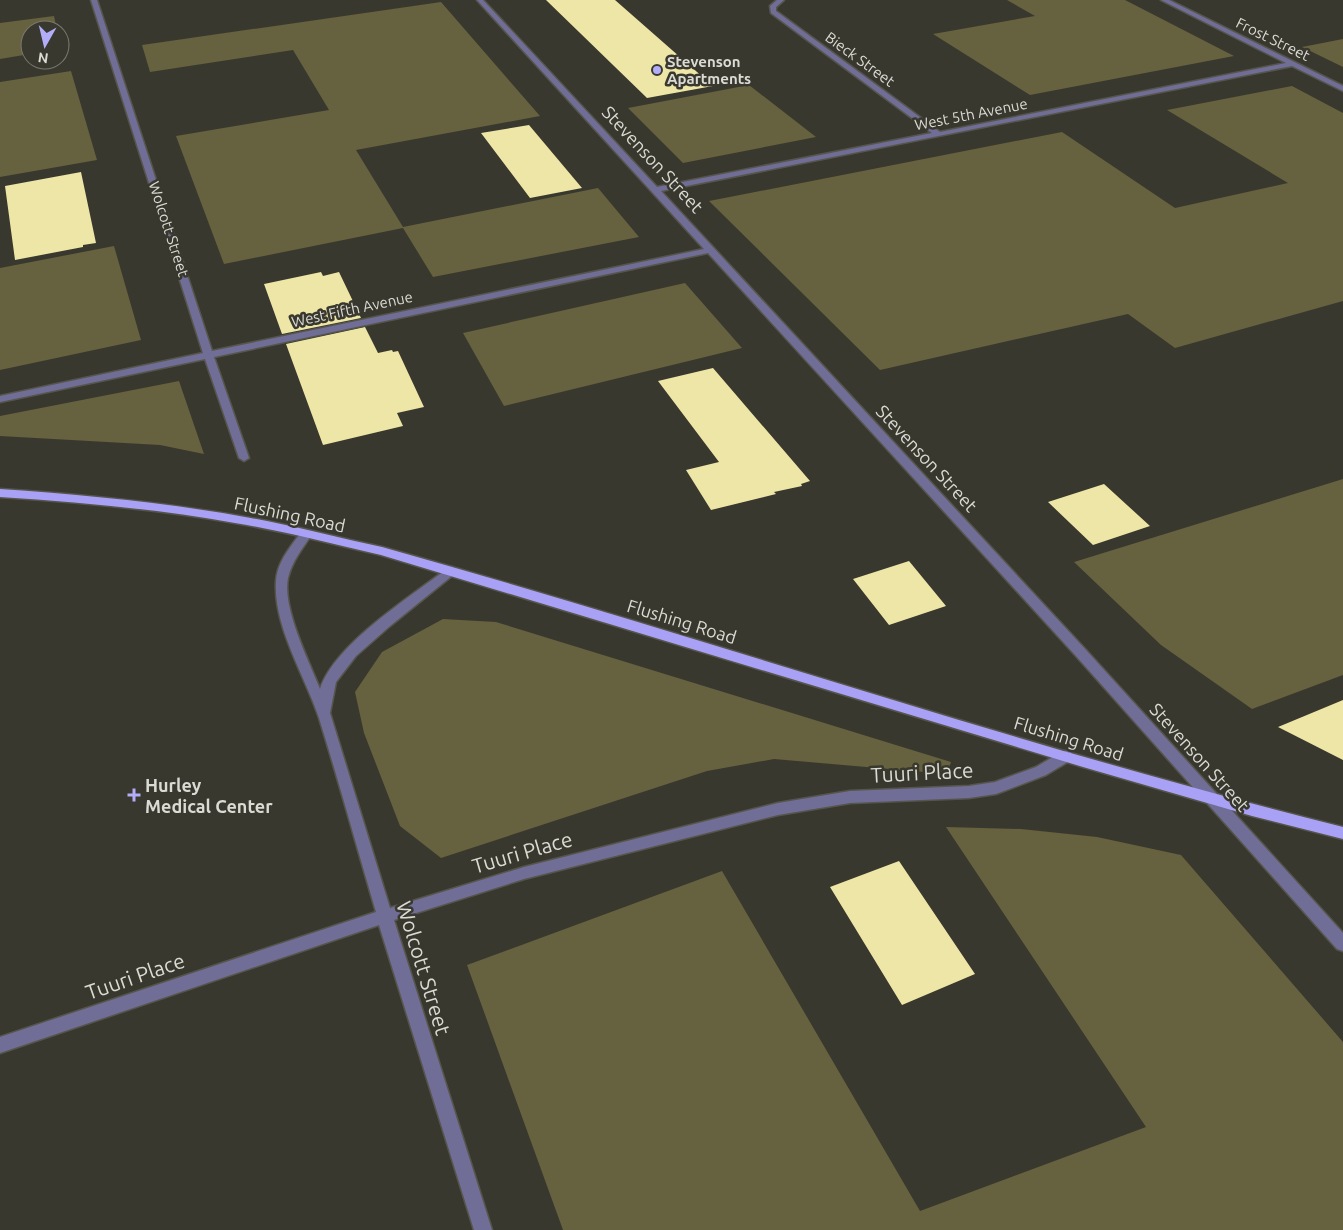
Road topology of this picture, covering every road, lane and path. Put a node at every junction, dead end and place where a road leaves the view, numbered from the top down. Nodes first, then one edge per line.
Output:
1 (94, 0) edge
2 (480, 0) edge
3 (1164, 0) edge
4 (778, 2) edge
5 (1293, 64) junction
6 (1343, 89) edge
7 (938, 134) junction
8 (656, 190) junction
9 (710, 250) junction
10 (210, 355) junction
11 (0, 399) edge
12 (244, 458) dead end
13 (0, 493) edge
14 (306, 534) junction
15 (452, 571) junction
16 (325, 717) junction
17 (1066, 756) junction
18 (1212, 799) junction
19 (1343, 832) edge
20 (384, 915) junction
21 (1343, 944) edge
22 (0, 1045) edge
23 (483, 1230) edge

1 - 10 street, Wolcott Street
2 - 8 street, Stevenson Street
3 - 5 street, Frost Street
4 - 7 street, Bieck Street
5 - 6 street, Frost Street
5 - 7 street, West 5th Avenue
7 - 8 street, West 5th Avenue
8 - 9 street, Stevenson Street
9 - 10 street, West Fifth Avenue
9 - 18 street, Stevenson Street
10 - 11 street, West Fifth Avenue
10 - 12 street, Wolcott Street
13 - 14 main road, Flushing Road
14 - 15 main road, Flushing Road
14 - 16 street, Wolcott Street
15 - 16 street, Wolcott Street
15 - 17 main road, Flushing Road
16 - 20 street, Wolcott Street
17 - 18 main road, Flushing Road
17 - 20 street, Tuuri Place
18 - 19 main road, Flushing Road
18 - 21 street, Stevenson Street
20 - 22 street, Tuuri Place
20 - 23 street, Wolcott Street

